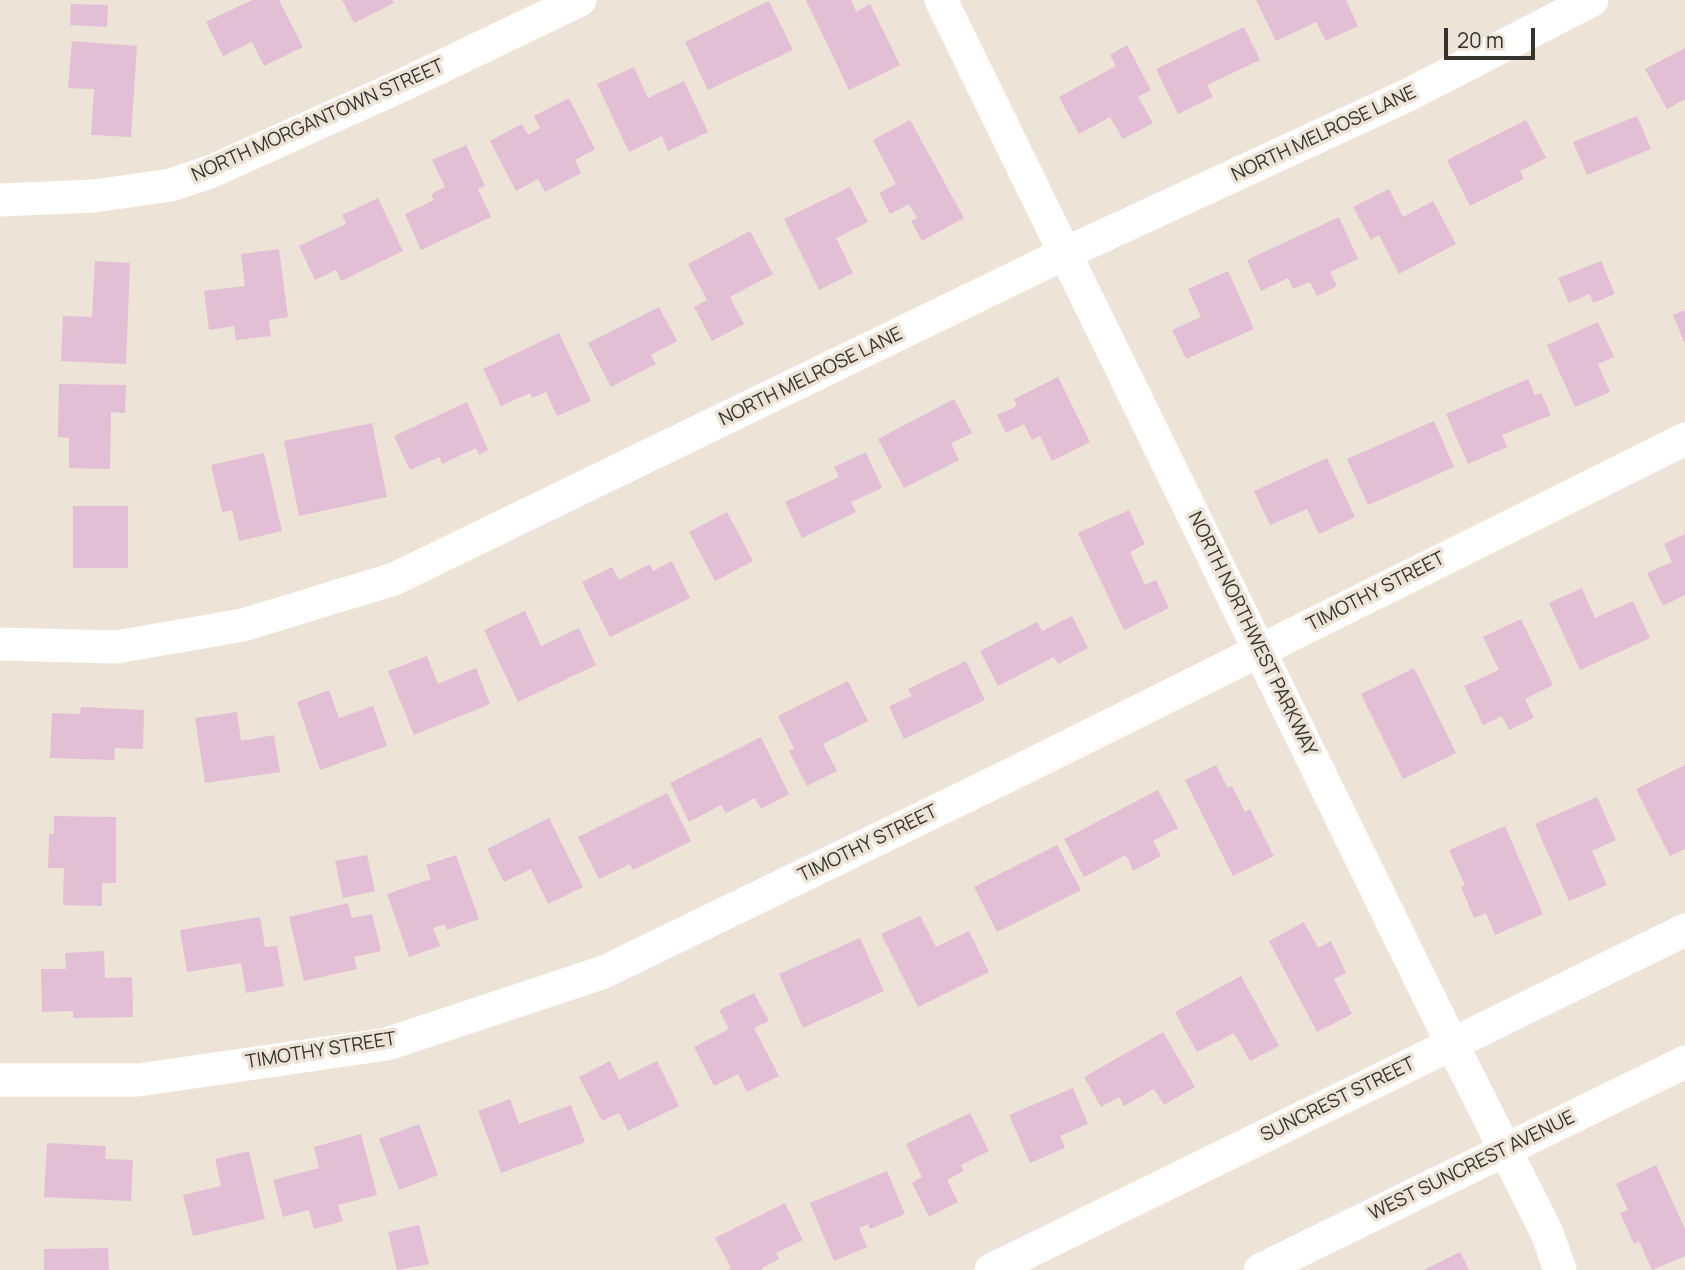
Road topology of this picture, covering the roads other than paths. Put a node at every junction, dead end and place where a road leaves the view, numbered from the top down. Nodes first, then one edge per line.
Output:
1 (580, 0) edge
2 (941, 0) edge
3 (1592, 0) edge
4 (0, 200) edge
5 (1066, 253) junction
6 (1685, 439) edge
7 (0, 644) edge
8 (1260, 650) junction
9 (1685, 930) edge
10 (1452, 1044) junction
11 (1685, 1062) edge
12 (0, 1080) edge
13 (1506, 1150) junction
14 (991, 1270) edge
15 (1260, 1270) edge
16 (1560, 1270) edge

1 - 4 street, NORTH MORGANTOWN STREET
2 - 5 street, NORTH NORTHWEST PARKWAY
3 - 5 street, NORTH MELROSE LANE
5 - 7 street, NORTH MELROSE LANE
5 - 8 street, NORTH NORTHWEST PARKWAY
6 - 8 street, TIMOTHY STREET
8 - 10 street, NORTH NORTHWEST PARKWAY
8 - 12 street, TIMOTHY STREET
9 - 10 street, SUNCREST STREET
10 - 13 street, NORTH NORTHWEST PARKWAY
10 - 14 street, SUNCREST STREET
11 - 13 street, WEST SUNCREST AVENUE
13 - 15 street, WEST SUNCREST AVENUE
13 - 16 street, NORTH NORTHWEST PARKWAY

